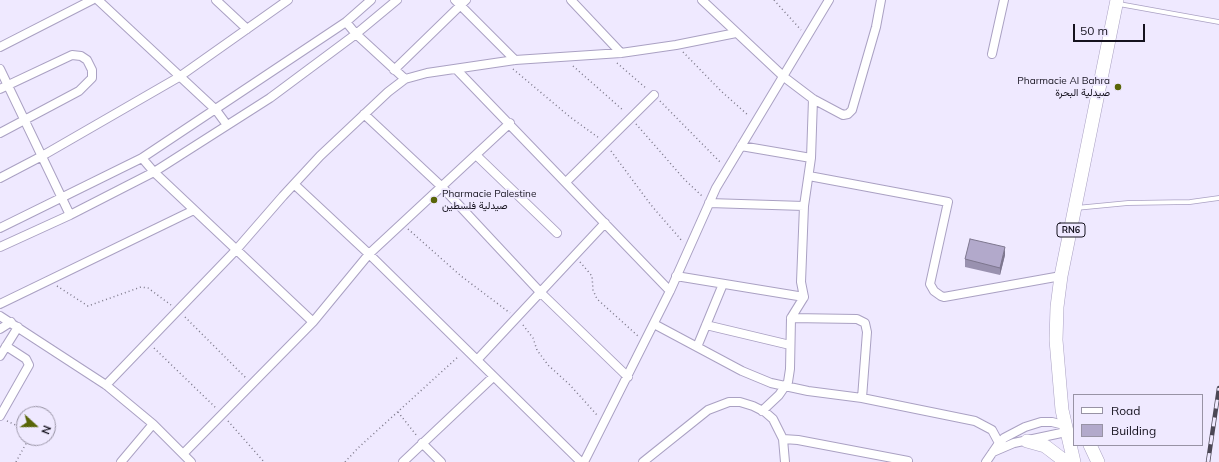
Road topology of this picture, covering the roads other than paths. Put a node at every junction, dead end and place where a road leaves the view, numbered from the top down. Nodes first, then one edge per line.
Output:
1 (92, 0) edge
2 (216, 0) edge
3 (288, 0) edge
4 (371, 0) edge
5 (397, 0) edge
6 (572, 0) edge
7 (702, 0) edge
8 (829, 0) edge
9 (881, 0) edge
10 (1004, 0) edge
11 (102, 1) edge
12 (460, 2) edge
13 (1117, 2) edge
14 (346, 22) junction
15 (1219, 22) edge
16 (246, 29) junction
17 (736, 33) junction
18 (356, 34) junction
19 (0, 47) edge
20 (621, 53) junction
21 (992, 54) dead end
22 (515, 60) junction
23 (0, 69) edge
24 (456, 69) junction
25 (394, 70) junction
26 (179, 77) junction
27 (784, 77) junction
28 (405, 79) junction
29 (8, 84) junction
30 (0, 89) edge
31 (654, 95) road end
32 (812, 99) junction
33 (216, 110) junction
34 (364, 114) junction
35 (26, 120) junction
36 (510, 123) junction
37 (227, 125) junction
38 (0, 133) edge
39 (742, 146) junction
40 (476, 155) junction
41 (42, 156) junction
42 (142, 158) junction
43 (812, 158) junction
44 (154, 172) junction
45 (809, 176) junction
46 (0, 178) edge
47 (566, 182) junction
48 (294, 184) junction
49 (442, 187) junction
50 (63, 198) junction
51 (1219, 198) edge
52 (709, 203) junction
53 (804, 206) junction
54 (1076, 208) junction
55 (194, 210) junction
56 (70, 215) junction
57 (606, 223) junction
58 (0, 228) edge
59 (557, 233) dead end
60 (0, 247) edge
61 (236, 250) junction
62 (369, 254) junction
63 (676, 276) junction
64 (1061, 276) junction
65 (723, 284) junction
66 (670, 291) junction
67 (541, 293) junction
68 (804, 297) junction
69 (0, 304) edge
70 (0, 316) edge
71 (791, 318) junction
72 (313, 322) junction
73 (14, 324) junction
74 (654, 324) junction
75 (706, 325) junction
76 (0, 329) edge
77 (790, 345) junction
78 (6, 346) junction
79 (697, 347) junction
80 (0, 356) edge
81 (477, 360) junction
82 (493, 377) junction
83 (628, 377) junction
84 (106, 385) junction
85 (786, 387) junction
86 (862, 398) junction
87 (762, 410) junction
88 (3, 418) edge
89 (153, 424) junction
90 (1068, 429) edge
91 (783, 439) junction
92 (1026, 441) junction
93 (422, 443) junction
94 (999, 443) junction
95 (1090, 446) edge
96 (993, 452) junction
97 (183, 454) junction
98 (121, 462) edge
99 (191, 462) edge
100 (403, 462) edge
101 (441, 462) edge
102 (583, 462) edge
103 (644, 462) edge
104 (786, 462) edge
105 (909, 462) edge
106 (986, 462) edge
107 (1066, 462) edge
108 (1074, 462) edge
109 (1098, 462) edge

1 - 19 street
2 - 16 street
3 - 16 street
4 - 14 street
5 - 18 street
6 - 20 street
7 - 17 street
8 - 27 street
9 - 32 street
10 - 21 street
11 - 26 street
12 - 22 street
12 - 25 street
13 - 15 lane
13 - 54 main road, RN6
14 - 18 street
14 - 33 street
16 - 26 street
17 - 20 street
17 - 27 street
18 - 25 street
18 - 37 street
20 - 22 street
22 - 24 street
23 - 29 street
24 - 28 street
24 - 36 street
25 - 28 street
26 - 33 street
26 - 41 street
27 - 32 street
27 - 39 street
28 - 34 street
29 - 30 street
29 - 35 street
29 - 35 street
31 - 47 street
32 - 43 street
33 - 37 street
33 - 42 street
34 - 48 street
34 - 49 street
35 - 38 street
35 - 41 street
36 - 40 street
36 - 47 street
37 - 44 street
39 - 43 street
39 - 52 street
40 - 49 street
40 - 59 street
41 - 46 street
41 - 50 street
42 - 44 street
42 - 50 street
43 - 45 street
44 - 55 street
44 - 56 street
45 - 53 street
45 - 64 street
47 - 57 street
48 - 61 street
48 - 62 street
49 - 62 street
49 - 67 street
50 - 56 street
50 - 58 street
51 - 54 lane
52 - 53 street
52 - 63 street
53 - 68 street
54 - 64 main road, RN6
55 - 61 street
55 - 69 street
56 - 60 street
57 - 66 street
57 - 67 street
61 - 72 street
61 - 84 street
62 - 72 street
62 - 81 street
63 - 65 street
63 - 66 street
64 - 90 main road, RN6
65 - 68 street
65 - 75 street
66 - 74 street
67 - 81 street
67 - 83 street
68 - 71 street
70 - 73 street
71 - 77 street
71 - 86 street
72 - 97 street
73 - 76 street
73 - 78 street
73 - 84 street
74 - 79 street
74 - 83 street
75 - 77 street
75 - 79 street
77 - 85 street
78 - 80 street
78 - 88 street
79 - 85 street
81 - 82 street
82 - 93 street
82 - 102 street
83 - 102 street
84 - 89 street
85 - 86 street
85 - 87 street
86 - 94 street
87 - 91 street
87 - 103 street
89 - 97 street
89 - 98 street
90 - 92 street
90 - 94 street
90 - 108 main road, RN6
91 - 104 street
91 - 105 street
92 - 96 street
92 - 107 main road
93 - 100 street
93 - 101 street
94 - 96 street
95 - 109 main road
96 - 106 street
97 - 99 street

